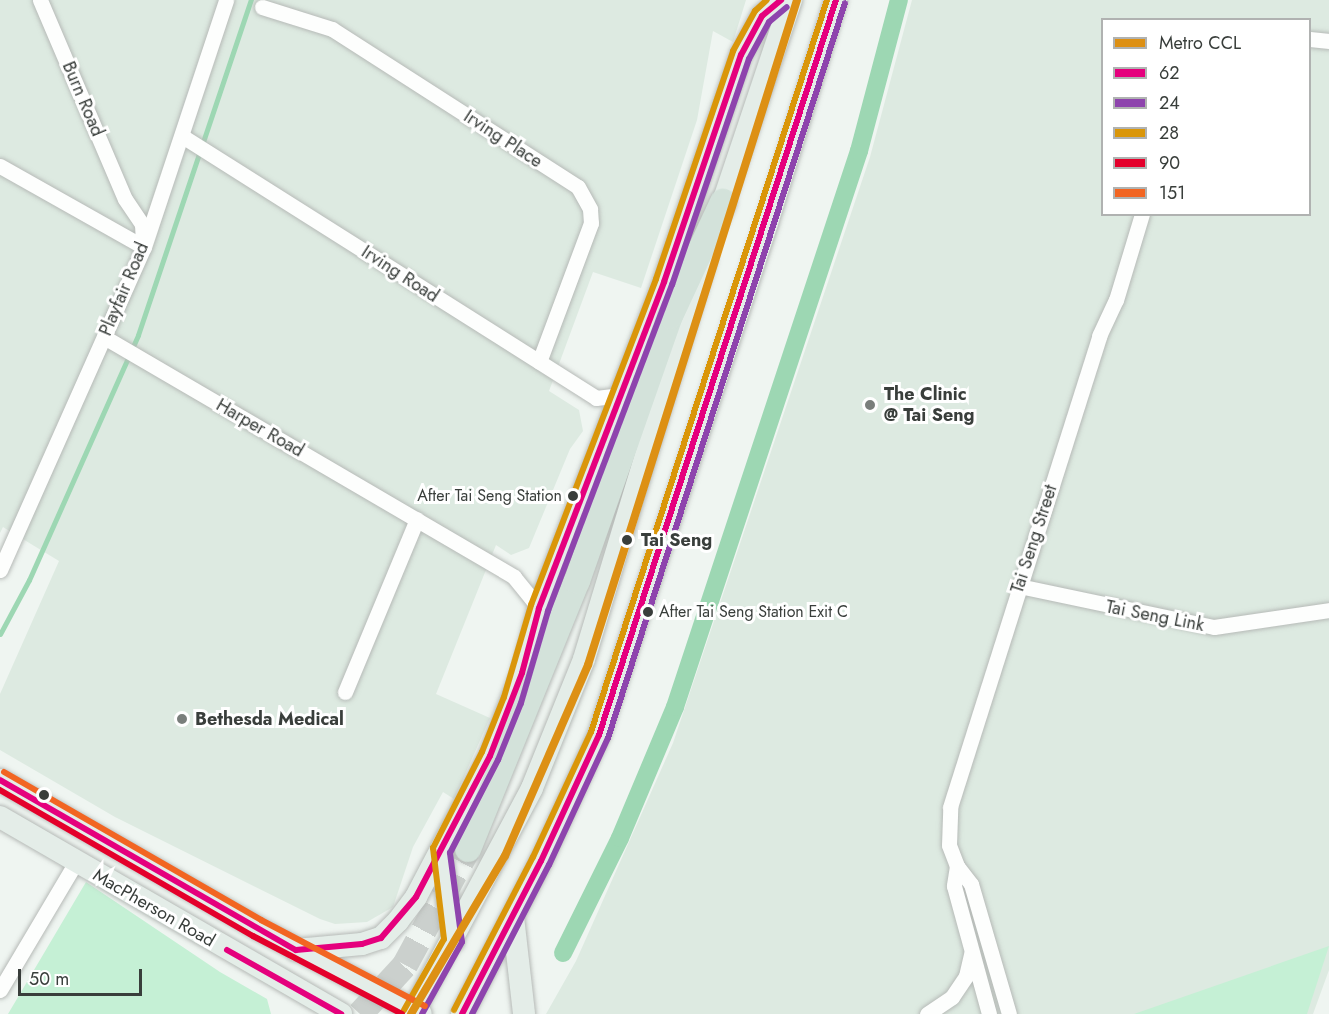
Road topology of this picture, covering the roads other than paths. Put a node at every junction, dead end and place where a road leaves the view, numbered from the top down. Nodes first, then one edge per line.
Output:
1 (40, 0) edge
2 (226, 0) edge
3 (781, 0) edge
4 (790, 0) edge
5 (836, 0) edge
6 (262, 7) dead end
7 (1311, 39) edge
8 (1329, 41) edge
9 (188, 140) junction
10 (0, 166) edge
11 (125, 199) junction
12 (723, 202) junction
13 (1141, 216) edge
14 (121, 234) junction
15 (144, 247) junction
16 (104, 337) junction
17 (539, 362) junction
18 (621, 395) junction
19 (417, 519) junction
20 (0, 570) edge
21 (1018, 586) junction
22 (539, 608) junction
23 (1329, 610) edge
24 (345, 692) dead end
25 (0, 780) edge
26 (0, 817) edge
27 (468, 849) tunnel mouth
28 (441, 851) junction
29 (76, 862) junction
30 (957, 866) junction
31 (513, 916) junction
32 (453, 941) junction
33 (297, 950) junction
34 (972, 951) junction
35 (288, 986) junction
36 (0, 990) edge
37 (416, 1013) edge
38 (305, 1014) edge
39 (340, 1014) edge
40 (462, 1014) edge
41 (524, 1014) edge
42 (927, 1014) edge
43 (989, 1014) edge
44 (1009, 1014) edge

1 - 11 street, Burn Road
2 - 9 street, Playfair Road
3 - 18 main road
4 - 12 main road
5 - 31 main road
6 - 17 street, Irving Place
7 - 8 street
9 - 15 street, Playfair Road
9 - 17 street, Irving Road
10 - 14 street
11 - 14 street, Burn Road
11 - 15 street, Burn Road
12 - 27 highway
12 - 32 main road
13 - 21 street, Tai Seng Street
14 - 15 street
15 - 16 street, Playfair Road
16 - 19 street, Harper Road
16 - 20 street, Playfair Road
17 - 18 street, Irving Road
18 - 22 main road
19 - 22 street, Harper Road
19 - 24 street
21 - 23 street, Tai Seng Link
21 - 30 street, Tai Seng Street
22 - 28 main road
25 - 33 main road, MacPherson Road
26 - 29 main road, MacPherson Road
28 - 32 main road
28 - 33 main road
29 - 35 main road, MacPherson Road
29 - 36 street
30 - 34 street, Tai Seng Street
30 - 44 street, Tai Seng Street
31 - 40 main road
31 - 41 main road
32 - 37 main road
33 - 37 main road, MacPherson Road
34 - 42 street
34 - 43 street, Tai Seng Street
35 - 38 main road
35 - 39 main road, MacPherson Road

